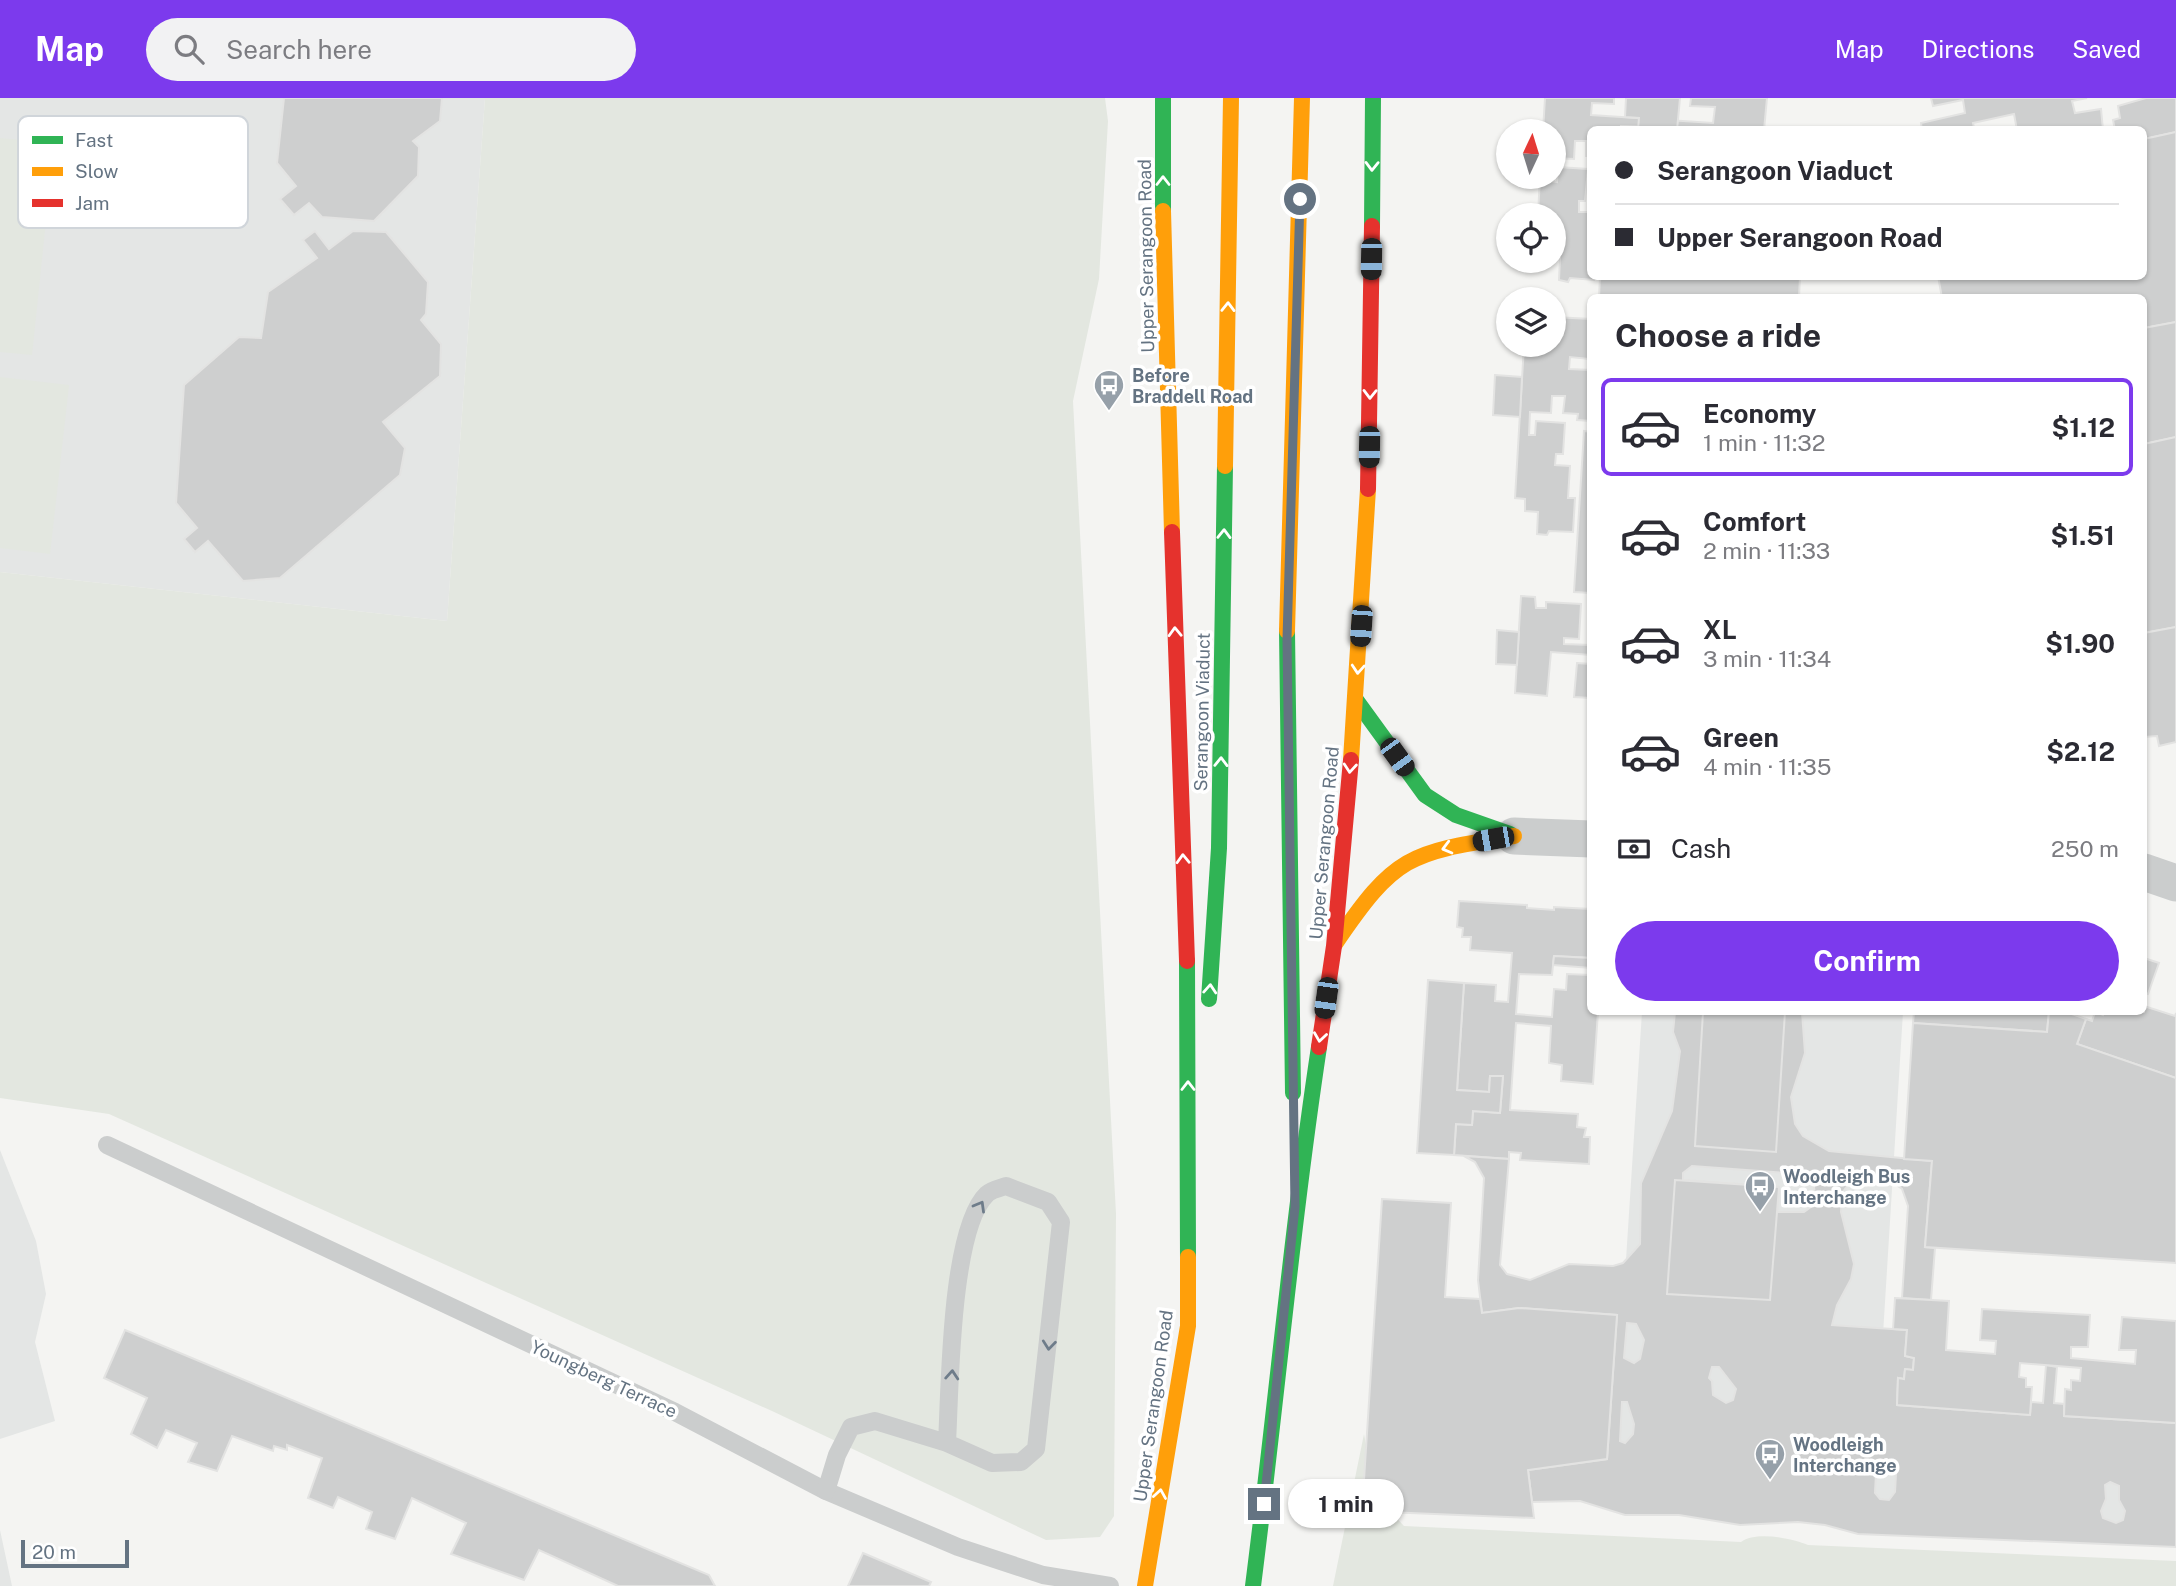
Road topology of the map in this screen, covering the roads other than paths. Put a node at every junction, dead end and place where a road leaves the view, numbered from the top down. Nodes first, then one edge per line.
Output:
1 (1163, 98) edge
2 (1231, 98) edge
3 (1302, 98) edge
4 (1373, 98) edge
5 (1356, 701) junction
6 (1514, 835) junction
7 (1587, 839) edge
8 (2147, 873) edge
9 (2176, 883) edge
10 (1334, 946) junction
11 (1209, 1012) dead end
12 (1204, 1080) dead end
13 (107, 1145) dead end
14 (1295, 1207) junction
15 (1188, 1326) junction
16 (947, 1443) junction
17 (826, 1491) junction
18 (1110, 1586) edge
19 (1145, 1586) edge
20 (1253, 1586) edge

15 -> 1 main road, Upper Serangoon Road
11 -> 2 main road, Serangoon Viaduct
3 - 14 main road
4 -> 5 main road, Upper Serangoon Road
5 - 6 main road
5 -> 10 main road, Upper Serangoon Road
6 - 7 street
6 -> 10 main road
8 - 9 street
10 -> 14 main road, Upper Serangoon Road
12 - 15 main road
13 - 17 lane, Youngberg Terrace
14 - 20 main road, Upper Serangoon Road
19 -> 15 main road, Upper Serangoon Road
16 -> 16 lane
16 - 17 lane
17 - 18 lane, Youngberg Terrace

